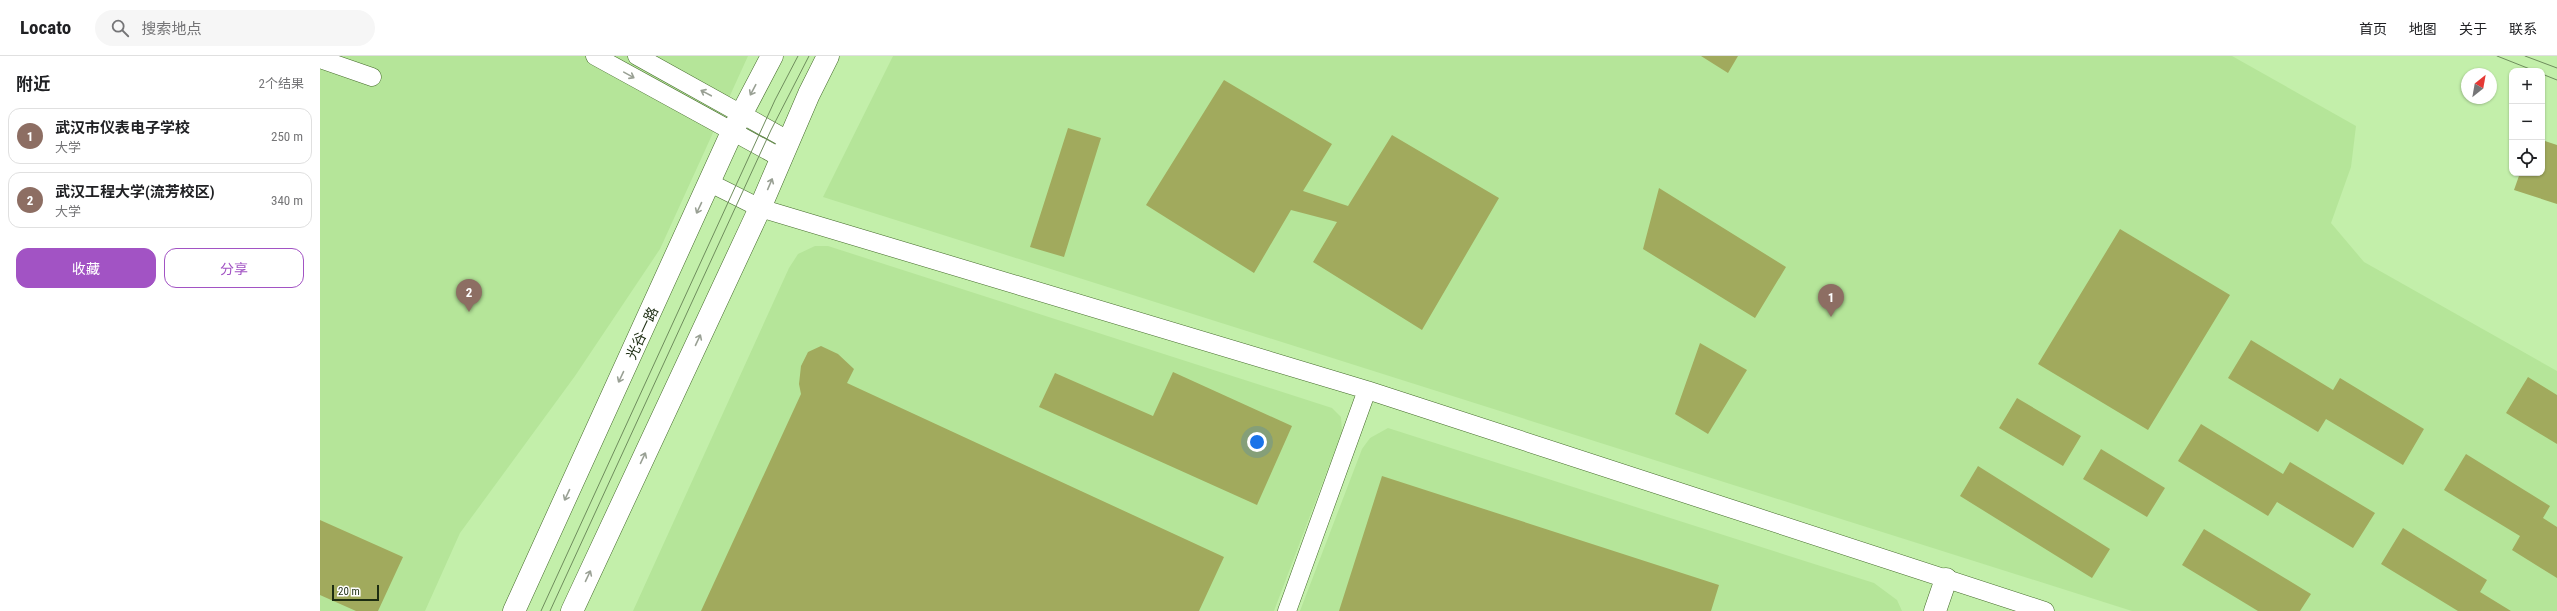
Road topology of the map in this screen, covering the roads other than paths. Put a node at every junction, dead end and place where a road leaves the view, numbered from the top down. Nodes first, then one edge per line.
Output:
1 (595, 56) edge
2 (637, 56) edge
3 (772, 56) edge
4 (828, 56) edge
5 (320, 59) edge
6 (372, 77) dead end
7 (741, 113) junction
8 (732, 132) junction
9 (785, 149) junction
10 (710, 184) junction
11 (760, 208) junction
12 (1366, 390) junction
13 (1946, 578) junction
14 (514, 611) edge
15 (572, 611) edge
16 (1287, 611) edge
17 (1935, 611) edge
18 (2045, 611) edge

1 -> 8 street
7 -> 2 street
3 -> 7 main road, 光谷一路
4 - 9 main road
5 - 6 street
7 - 8 main road, 光谷一路
7 - 9 street
8 - 9 street
8 - 10 main road, 光谷一路
11 -> 9 main road
10 - 11 street
10 -> 14 main road, 光谷一路
11 - 12 street
15 -> 11 main road
12 - 13 street
12 - 16 street
13 - 17 main road
13 - 18 street

